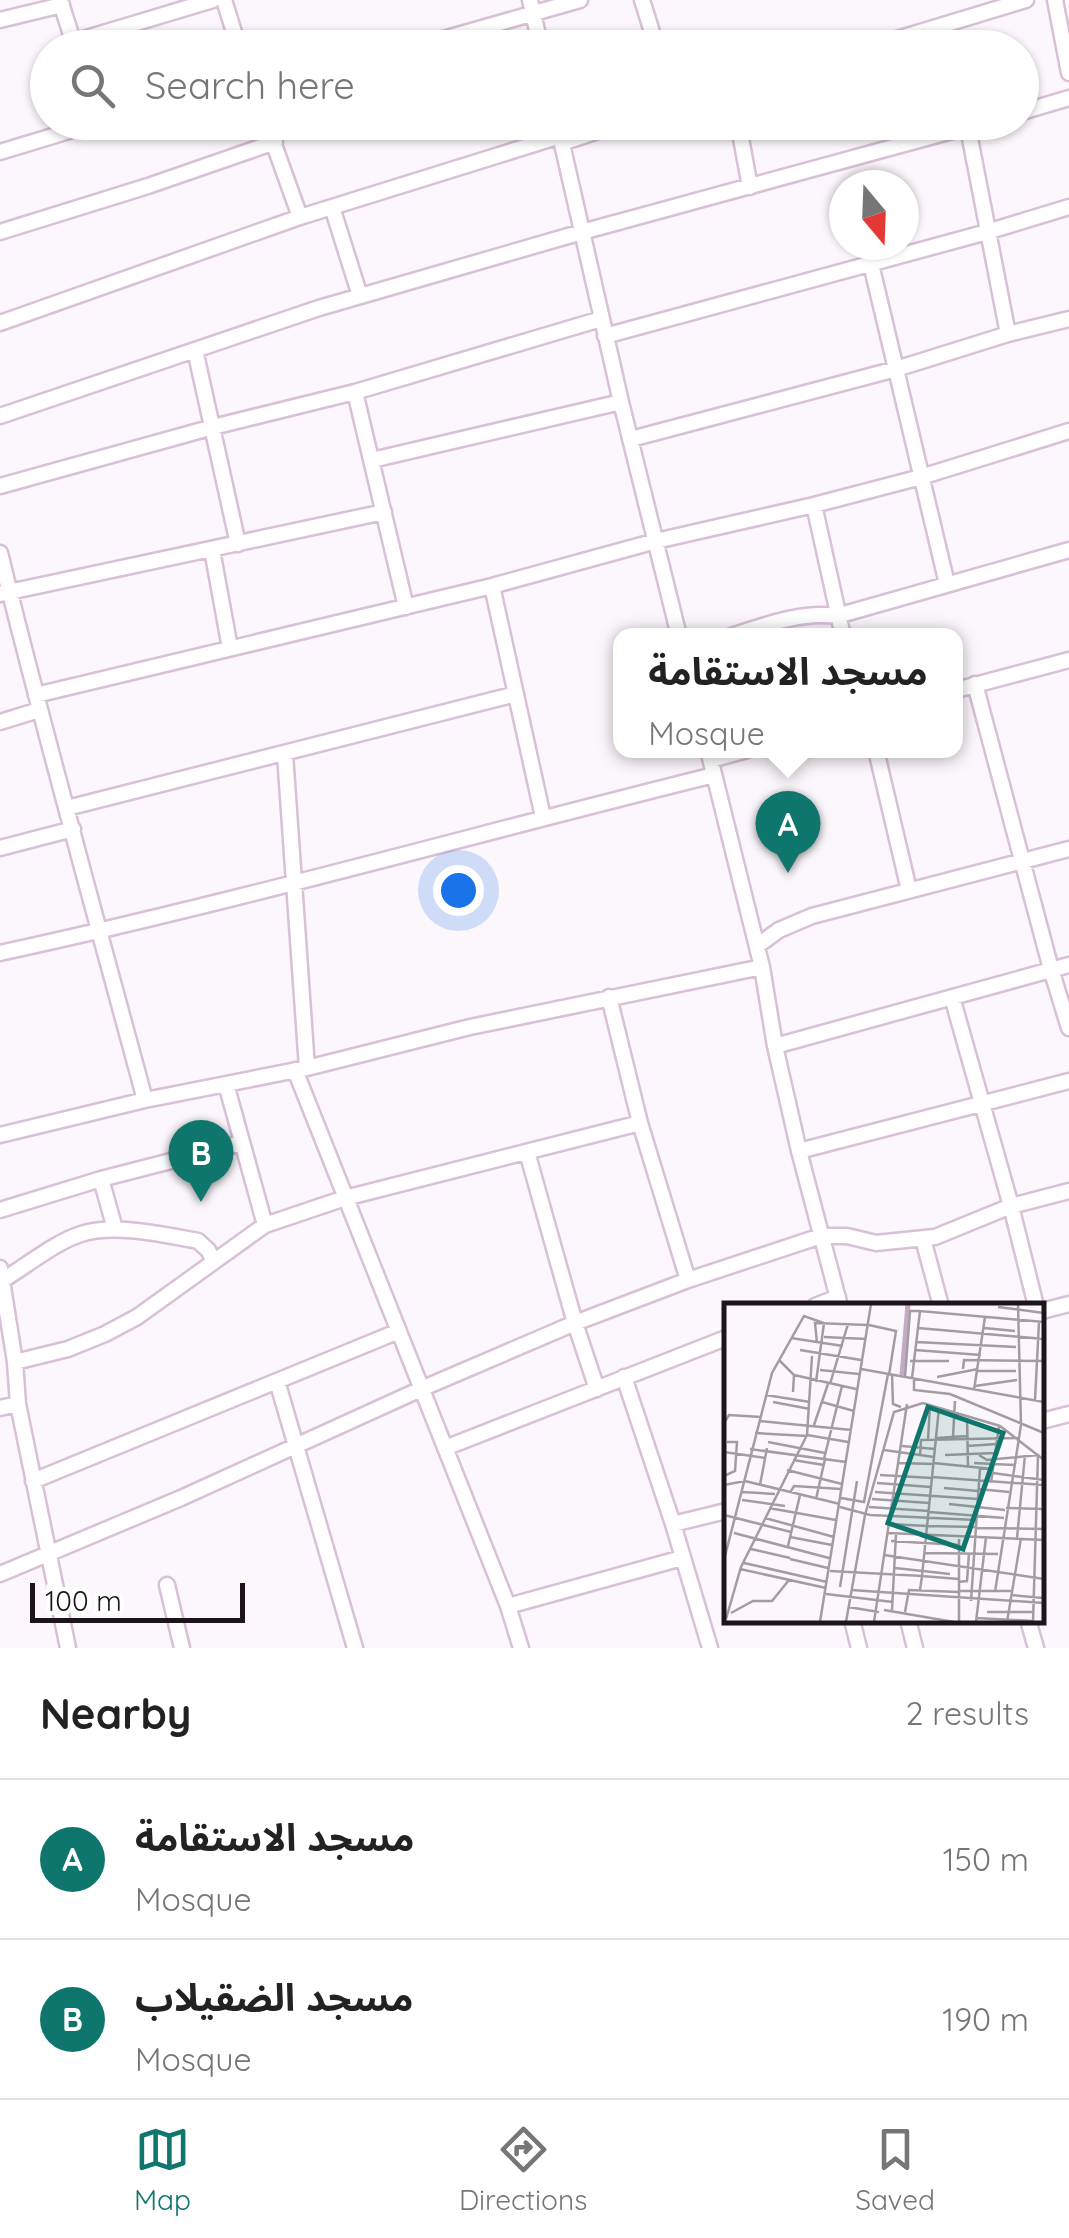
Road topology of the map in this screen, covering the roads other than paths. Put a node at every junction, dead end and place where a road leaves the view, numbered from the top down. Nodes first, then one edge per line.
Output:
1 (213, 0) edge
2 (224, 0) edge
3 (580, 0) edge
4 (642, 0) edge
5 (1026, 0) edge
6 (1055, 0) edge
7 (61, 3) edge
8 (532, 6) edge
9 (0, 20) edge
10 (69, 30) edge
11 (120, 30) edge
12 (233, 30) edge
13 (463, 30) edge
14 (651, 30) edge
15 (927, 30) edge
16 (1069, 73) edge
17 (1069, 98) edge
18 (1039, 107) edge
19 (40, 140) edge
20 (541, 140) edge
21 (561, 140) edge
22 (741, 140) edge
23 (924, 140) edge
24 (970, 140) edge
25 (275, 142) joint
26 (0, 152) edge
27 (750, 187) junction
28 (332, 207) junction
29 (1069, 207) edge
30 (300, 217) junction
31 (0, 232) edge
32 (582, 232) junction
33 (987, 232) junction
34 (871, 264) junction
35 (360, 296) junction
36 (601, 319) junction
37 (1069, 319) edge
38 (0, 323) edge
39 (1008, 334) junction
40 (606, 336) junction
41 (195, 350) junction
42 (896, 369) junction
43 (355, 392) junction
44 (620, 402) junction
45 (0, 416) edge
46 (213, 427) junction
47 (1069, 431) edge
48 (630, 439) junction
49 (372, 460) junction
50 (920, 477) junction
51 (0, 486) edge
52 (814, 505) junction
53 (384, 512) junction
54 (656, 541) junction
55 (238, 544) junction
56 (212, 550) junction
57 (1069, 550) edge
58 (0, 553) edge
59 (947, 584) junction
60 (492, 586) junction
61 (5, 593) edge
62 (406, 607) junction
63 (837, 616) junction
64 (677, 628) edge
65 (757, 628) edge
66 (841, 628) edge
67 (230, 648) junction
68 (1069, 660) edge
69 (975, 684) junction
70 (963, 688) edge
71 (516, 694) junction
72 (37, 703) junction
73 (0, 722) edge
74 (285, 754) junction
75 (878, 758) edge
76 (711, 762) edge
77 (68, 808) junction
78 (542, 817) junction
79 (73, 829) junction
80 (0, 848) edge
81 (1069, 849) edge
82 (1022, 862) junction
83 (294, 883) junction
84 (910, 890) junction
85 (100, 931) junction
86 (757, 946) junction
87 (0, 953) edge
88 (1069, 965) edge
89 (762, 967) junction
90 (1051, 969) junction
91 (609, 997) junction
92 (952, 998) junction
93 (1069, 1028) edge
94 (775, 1046) junction
95 (301, 1069) junction
96 (1069, 1081) edge
97 (226, 1084) junction
98 (146, 1100) junction
99 (983, 1103) junction
100 (640, 1123) junction
101 (0, 1136) edge
102 (241, 1143) junction
103 (799, 1151) junction
104 (526, 1152) junction
105 (100, 1179) junction
106 (1069, 1191) edge
107 (345, 1198) junction
108 (1011, 1206) junction
109 (0, 1210) edge
110 (264, 1226) junction
111 (115, 1229) junction
112 (821, 1236) junction
113 (923, 1239) junction
114 (214, 1262) junction
115 (1, 1277) edge
116 (688, 1280) junction
117 (839, 1301) edge
118 (940, 1303) edge
119 (1035, 1303) edge
120 (1069, 1304) edge
121 (1044, 1310) edge
122 (575, 1323) junction
123 (399, 1331) junction
124 (724, 1339) edge
125 (15, 1362) junction
126 (624, 1377) junction
127 (277, 1382) junction
128 (421, 1388) junction
129 (597, 1389) junction
130 (18, 1404) junction
131 (0, 1408) edge
132 (1069, 1414) edge
133 (1044, 1420) edge
134 (296, 1444) junction
135 (446, 1448) junction
136 (33, 1481) junction
137 (724, 1511) edge
138 (673, 1524) junction
139 (48, 1554) junction
140 (682, 1558) junction
141 (0, 1574) edge
142 (167, 1585) dead end
143 (508, 1606) junction
144 (853, 1623) edge
145 (909, 1623) edge
146 (1029, 1623) edge
147 (68, 1648) edge
148 (182, 1648) edge
149 (355, 1648) edge
150 (521, 1648) edge
151 (710, 1648) edge
152 (859, 1648) edge
153 (915, 1648) edge
154 (1036, 1648) edge

1 - 11 street
2 - 12 street
3 - 8 street
4 - 14 street
5 - 15 street
6 - 16 street
7 - 9 street
7 - 10 street
8 - 13 street
17 - 18 street
19 - 26 street
20 - 28 street
21 - 32 street
22 - 27 street
23 - 27 street
24 - 33 street
25 - 30 street
25 - 31 street
27 - 32 street
28 - 30 street
28 - 35 street
29 - 33 street
30 - 38 street
32 - 35 street
32 - 36 street
33 - 34 street
33 - 39 street
34 - 40 street
34 - 42 street
35 - 41 street
36 - 40 street
36 - 43 street
37 - 39 street
39 - 42 street
40 - 44 street
41 - 45 street
41 - 46 street
42 - 48 street
42 - 50 street
43 - 46 street
43 - 49 street
44 - 48 street
44 - 49 street
46 - 51 street
46 - 55 street
47 - 50 street
48 - 54 street
49 - 53 street
50 - 52 street
50 - 59 street
52 - 54 street
52 - 63 street
53 - 55 street
53 - 62 street
54 - 60 street
54 - 64 street
55 - 56 street
56 - 61 street
56 - 67 street
57 - 59 street
58 - 61 street
59 - 63 street
60 - 62 street
60 - 71 street
61 - 72 street
62 - 67 street
63 - 65 street
63 - 66 street
67 - 72 street
68 - 69 street
69 - 70 street
69 - 82 street
71 - 74 street
71 - 78 street
72 - 73 street
72 - 77 street
74 - 77 street
74 - 83 street
75 - 84 street
76 - 78 street
76 - 86 street
77 - 79 street
78 - 83 street
79 - 80 street
79 - 85 street
81 - 82 street
82 - 84 street
82 - 90 street
83 - 85 street
83 - 95 street
84 - 86 street
85 - 87 street
85 - 98 street
86 - 89 street
88 - 90 street
89 - 91 street
89 - 94 street
90 - 92 street
90 - 93 street
91 - 95 street
91 - 100 street
92 - 94 street
92 - 99 street
94 - 103 street
95 - 97 street
95 - 107 street
96 - 99 street
97 - 98 street
97 - 102 street
98 - 101 street
99 - 103 street
99 - 108 street
100 - 104 street
100 - 116 street
102 - 105 street
102 - 110 street
103 - 112 street
104 - 107 street
104 - 122 street
105 - 109 street
105 - 111 street
106 - 108 street
107 - 110 street
107 - 123 street
108 - 113 street
108 - 119 street
110 - 114 street
111 - 114 street
111 - 115 street
112 - 113 street
112 - 116 street
112 - 117 street
113 - 118 street
114 - 125 street
115 - 125 street
116 - 122 street
120 - 121 street
122 - 128 street
122 - 129 street
123 - 127 street
123 - 128 street
124 - 126 street
125 - 130 street
126 - 129 street
126 - 138 street
127 - 134 street
127 - 136 street
128 - 134 street
128 - 135 street
129 - 135 street
130 - 131 street
130 - 136 street
132 - 133 street
134 - 139 street
134 - 149 street
135 - 143 street
136 - 139 street
137 - 138 street
138 - 140 street
139 - 141 street
139 - 147 street
140 - 143 street
140 - 151 street
142 - 148 street
143 - 150 street
144 - 152 street
145 - 153 street
146 - 154 street

